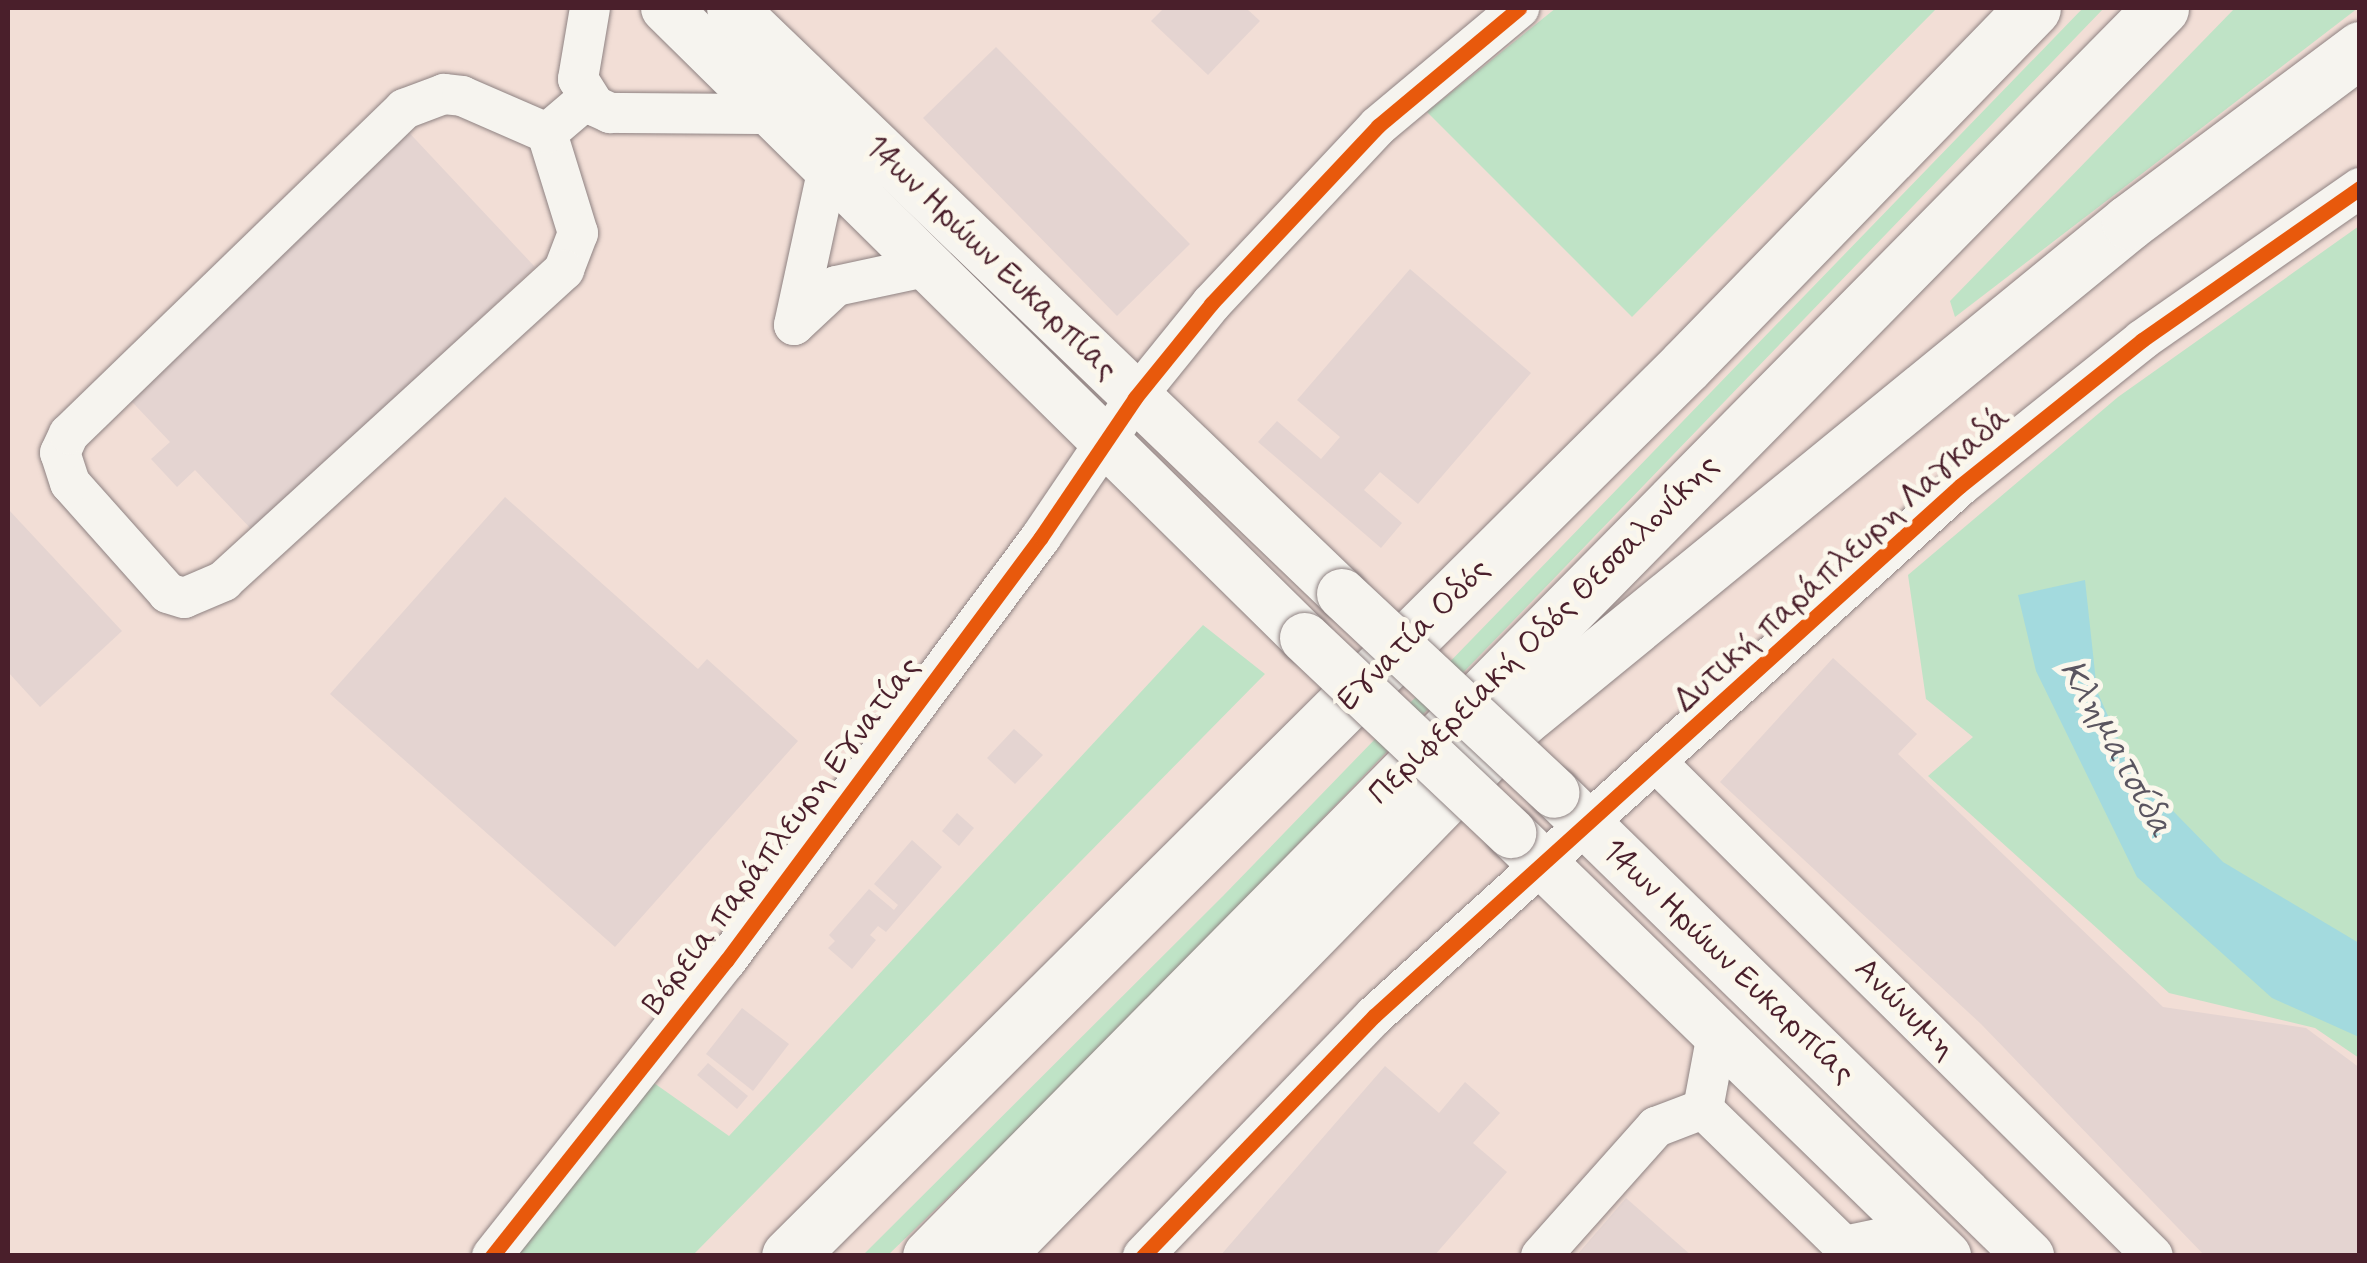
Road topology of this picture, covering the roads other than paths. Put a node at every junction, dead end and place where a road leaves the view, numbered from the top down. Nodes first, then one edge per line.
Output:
1 (590, 8) edge
2 (666, 8) edge
3 (732, 8) edge
4 (1519, 8) edge
5 (2033, 8) edge
6 (2162, 8) edge
7 (766, 25) edge
8 (2360, 49) edge
9 (2360, 92) edge
10 (587, 100) junction
11 (773, 114) junction
12 (547, 133) junction
13 (828, 168) junction
14 (2360, 188) edge
15 (929, 266) junction
16 (2011, 317) junction
17 (1135, 398) junction
18 (1104, 442) junction
19 (1657, 764) junction
20 (1571, 809) junction
21 (1527, 848) junction
22 (1717, 1034) junction
23 (1703, 1109) junction
24 (1933, 1243) edge
25 (1840, 1251) edge
26 (492, 1256) edge
27 (789, 1256) edge
28 (930, 1256) edge
29 (995, 1256) edge
30 (1143, 1256) edge
31 (1541, 1256) edge
32 (2030, 1256) edge
33 (2154, 1256) edge

1 - 10 street
2 - 11 main road, 14ων Ηρώων Ευκαρπίας
3 - 7 main road, 14ων Ηρώων Ευκαρπίας
4 - 17 street, Βόρεια παράπλευρη Εγνατίας
5 - 27 highway, Εγνατία Οδός
6 - 28 highway, Περιφερειακή Οδός Θεσσαλονίκης
7 - 17 main road, 14ων Ηρώων Ευκαρπίας
8 - 16 highway
9 - 16 highway
10 - 11 street
10 - 12 street
11 - 13 main road, 14ων Ηρώων Ευκαρπίας
12 - 12 street
13 - 15 main road, 14ων Ηρώων Ευκαρπίας
13 - 15 street
14 - 19 street, Δυτική παράπλευρη Λαγκαδά
15 - 18 main road, 14ων Ηρώων Ευκαρπίας
16 - 29 highway
17 - 18 street, Βόρεια παράπλευρη Εγνατίας
17 - 20 main road, 14ων Ηρώων Ευκαρπίας, bridge
18 - 21 main road, 14ων Ηρώων Ευκαρπίας, bridge
18 - 26 street, Βόρεια παράπλευρη Εγνατίας
19 - 20 street, Δυτική παράπλευρη Λαγκαδά
19 - 33 street, Ανώνυμη
20 - 21 street, Δυτική παράπλευρη Λαγκαδά
20 - 32 main road, 14ων Ηρώων Ευκαρπίας
21 - 22 main road, 14ων Ηρώων Ευκαρπίας
21 - 30 street, Δυτική παράπλευρη Λαγκαδά
22 - 23 street
22 - 24 main road, 14ων Ηρώων Ευκαρπίας
23 - 25 street
23 - 31 street
24 - 25 street

